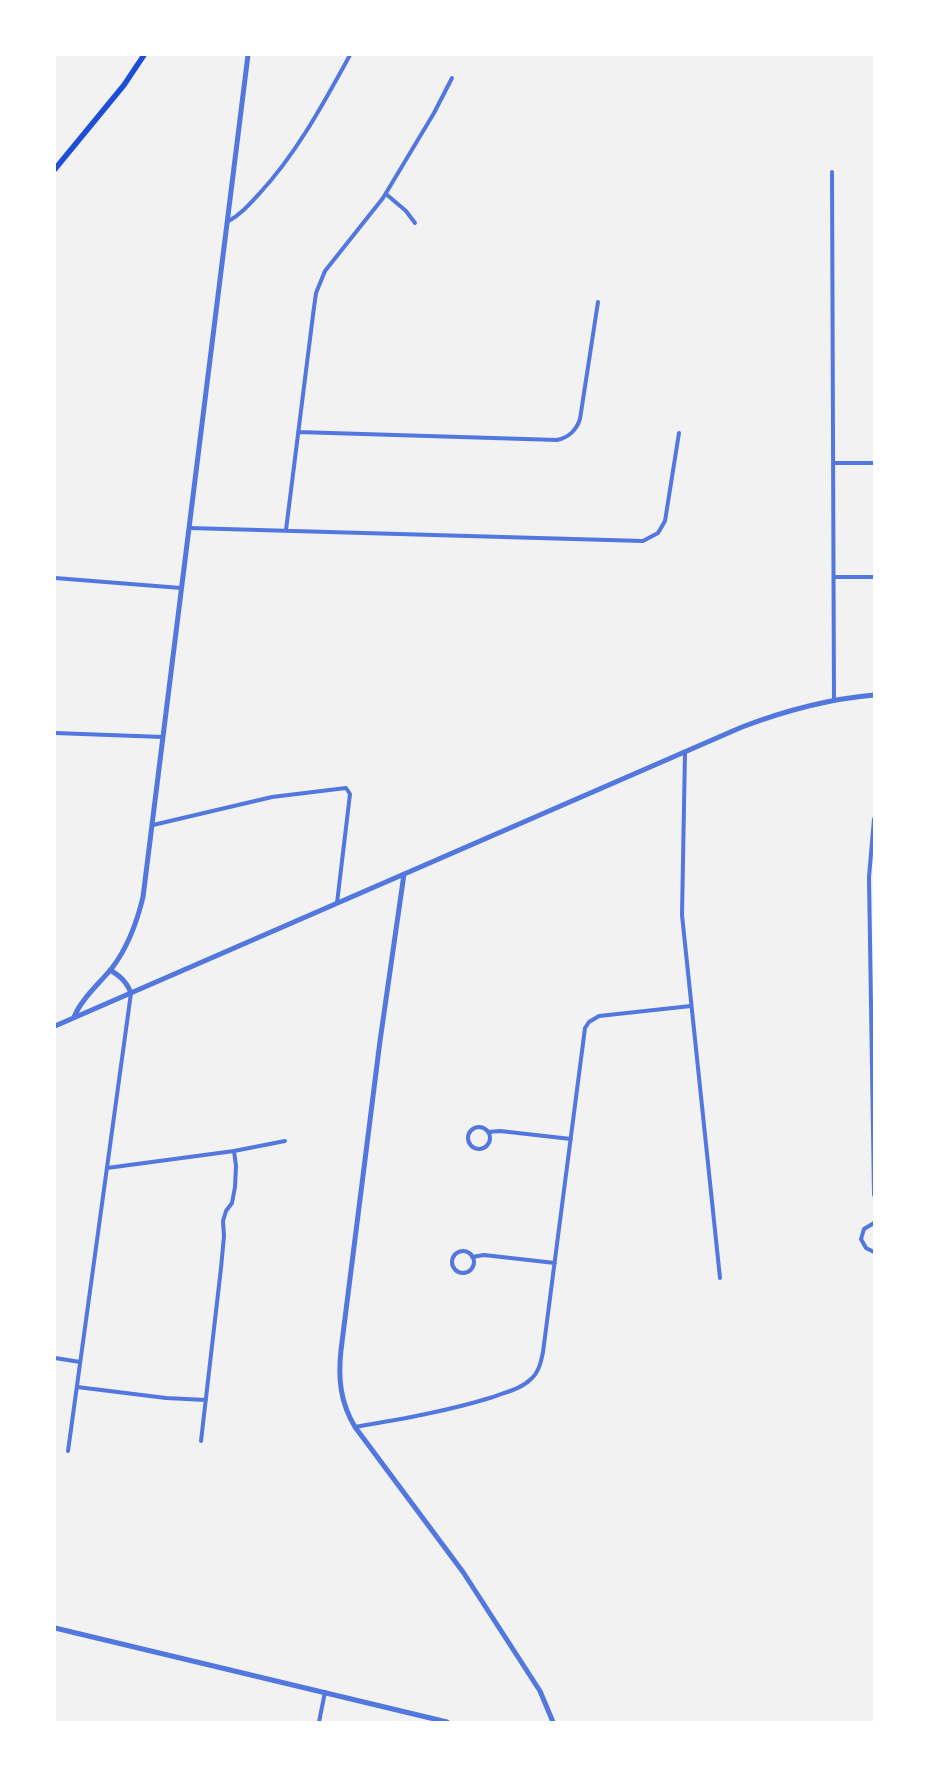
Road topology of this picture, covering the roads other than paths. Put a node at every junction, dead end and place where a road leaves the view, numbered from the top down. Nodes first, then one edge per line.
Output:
1 (144, 55) edge
2 (248, 55) edge
3 (350, 55) edge
4 (452, 78) dead end
5 (55, 170) edge
6 (832, 172) dead end
7 (386, 194) junction
8 (227, 222) junction
9 (415, 224) dead end
10 (598, 302) dead end
11 (298, 432) junction
12 (680, 433) dead end
13 (834, 463) junction
14 (874, 463) edge
15 (188, 528) junction
16 (286, 530) junction
17 (834, 577) junction
18 (874, 577) edge
19 (55, 578) edge
20 (181, 588) junction
21 (874, 695) edge
22 (834, 701) junction
23 (55, 733) edge
24 (163, 737) junction
25 (685, 752) junction
26 (874, 820) edge
27 (153, 825) junction
28 (404, 874) junction
29 (337, 903) junction
30 (110, 970) junction
31 (131, 993) junction
32 (691, 1006) junction
33 (74, 1017) junction
34 (55, 1026) edge
35 (488, 1132) junction
36 (571, 1139) junction
37 (285, 1141) dead end
38 (234, 1151) junction
39 (107, 1168) junction
40 (874, 1195) edge
41 (874, 1223) edge
42 (874, 1252) edge
43 (472, 1257) junction
44 (555, 1263) junction
45 (720, 1278) dead end
46 (55, 1358) edge
47 (80, 1362) junction
48 (77, 1387) junction
49 (206, 1400) junction
50 (355, 1427) junction
51 (201, 1441) dead end
52 (68, 1451) dead end
53 (55, 1628) edge
54 (325, 1692) junction
55 (550, 1721) edge
56 (319, 1722) edge
57 (447, 1722) edge

1 - 5 main road
2 - 8 street
3 - 8 street
4 - 7 street
6 - 13 street
7 - 9 street
7 - 11 street
8 - 15 street
10 - 11 street
11 - 16 street
12 - 16 street
13 - 14 street
13 - 17 street
15 - 16 street
15 - 20 street
17 - 18 street
17 - 22 street
19 - 20 street
20 - 24 street
21 - 22 street
22 - 25 street
23 - 24 street
24 - 27 street
25 - 28 street
25 - 32 street
26 - 40 street
27 - 29 street
27 - 30 street
28 - 29 street
28 - 50 street
29 - 31 street
30 - 31 street
30 - 33 street
31 - 33 street
31 - 39 street
32 - 36 street
32 - 45 street
33 - 34 street
35 - 35 street
35 - 36 street
36 - 44 street
37 - 38 street
38 - 39 street
38 - 49 street
39 - 47 street
41 - 42 street
43 - 43 street
43 - 44 street
44 - 50 street
46 - 47 street
47 - 48 street
48 - 49 street
48 - 52 street
49 - 51 street
50 - 55 street
53 - 54 street
54 - 56 street
54 - 57 street

